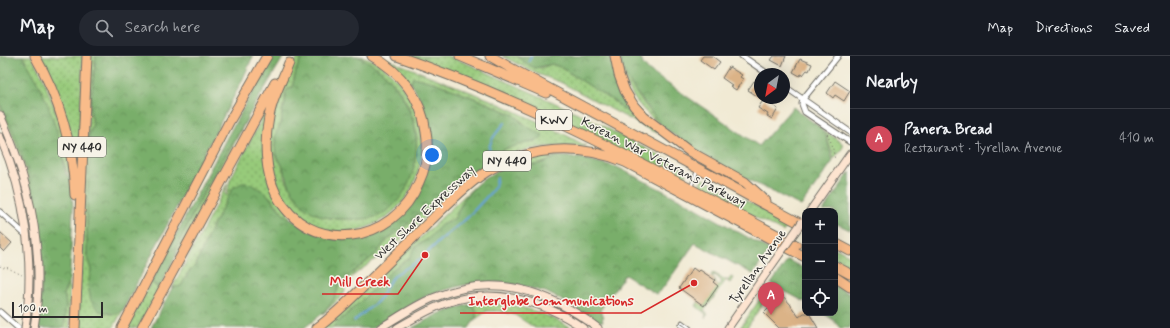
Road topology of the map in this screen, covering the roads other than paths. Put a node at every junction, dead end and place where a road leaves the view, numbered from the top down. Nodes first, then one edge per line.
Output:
1 (35, 56) edge
2 (87, 56) edge
3 (267, 56) edge
4 (372, 56) edge
5 (397, 56) edge
6 (460, 56) edge
7 (490, 56) edge
8 (615, 56) edge
9 (742, 56) edge
10 (838, 56) edge
11 (291, 59) edge
12 (759, 68) edge
13 (790, 90) edge
14 (803, 99) junction
15 (586, 108) junction
16 (0, 115) edge
17 (850, 132) edge
18 (0, 137) edge
19 (850, 142) edge
20 (850, 154) edge
21 (698, 168) junction
22 (691, 189) junction
23 (812, 208) edge
24 (0, 212) edge
25 (781, 213) junction
26 (802, 222) edge
27 (802, 224) edge
28 (27, 236) junction
29 (79, 238) junction
30 (837, 244) edge
31 (802, 248) edge
32 (849, 250) edge
33 (802, 255) edge
34 (838, 268) edge
35 (838, 274) edge
36 (850, 274) edge
37 (838, 279) edge
38 (850, 280) edge
39 (850, 287) edge
40 (0, 312) edge
41 (589, 325) edge
42 (18, 328) edge
43 (25, 328) edge
44 (34, 328) edge
45 (75, 328) edge
46 (122, 328) edge
47 (142, 328) edge
48 (317, 328) edge
49 (380, 328) edge
50 (397, 328) edge
51 (583, 328) edge
52 (598, 328) edge
53 (685, 328) edge
54 (690, 328) edge
55 (728, 328) edge

1 - 29 highway
2 - 29 highway, NY 440
3 - 46 highway
4 - 11 highway
5 - 22 highway, Korean War Veterans Parkway / KWV
6 - 15 highway, Korean War Veterans Parkway / KWV
7 - 15 highway
8 - 25 highway
9 - 12 street
10 - 14 street
11 - 47 highway
13 - 14 street
14 - 17 street
14 - 19 street
15 - 21 highway
16 - 44 street
18 - 28 street
20 - 23 street
21 - 22 lane
21 - 25 highway
22 - 31 highway, Korean War Veterans Parkway / KWV
24 - 28 street
25 - 27 highway
26 - 55 street, Tyrellan Avenue, bridge
28 - 43 street
29 - 45 highway, NY 440
30 - 32 highway
33 - 48 highway, West Shore Expressway / NY 440
34 - 36 highway
35 - 38 highway
37 - 39 highway
40 - 42 street
41 - 49 street
41 - 52 street
50 - 51 street
53 - 54 lane

